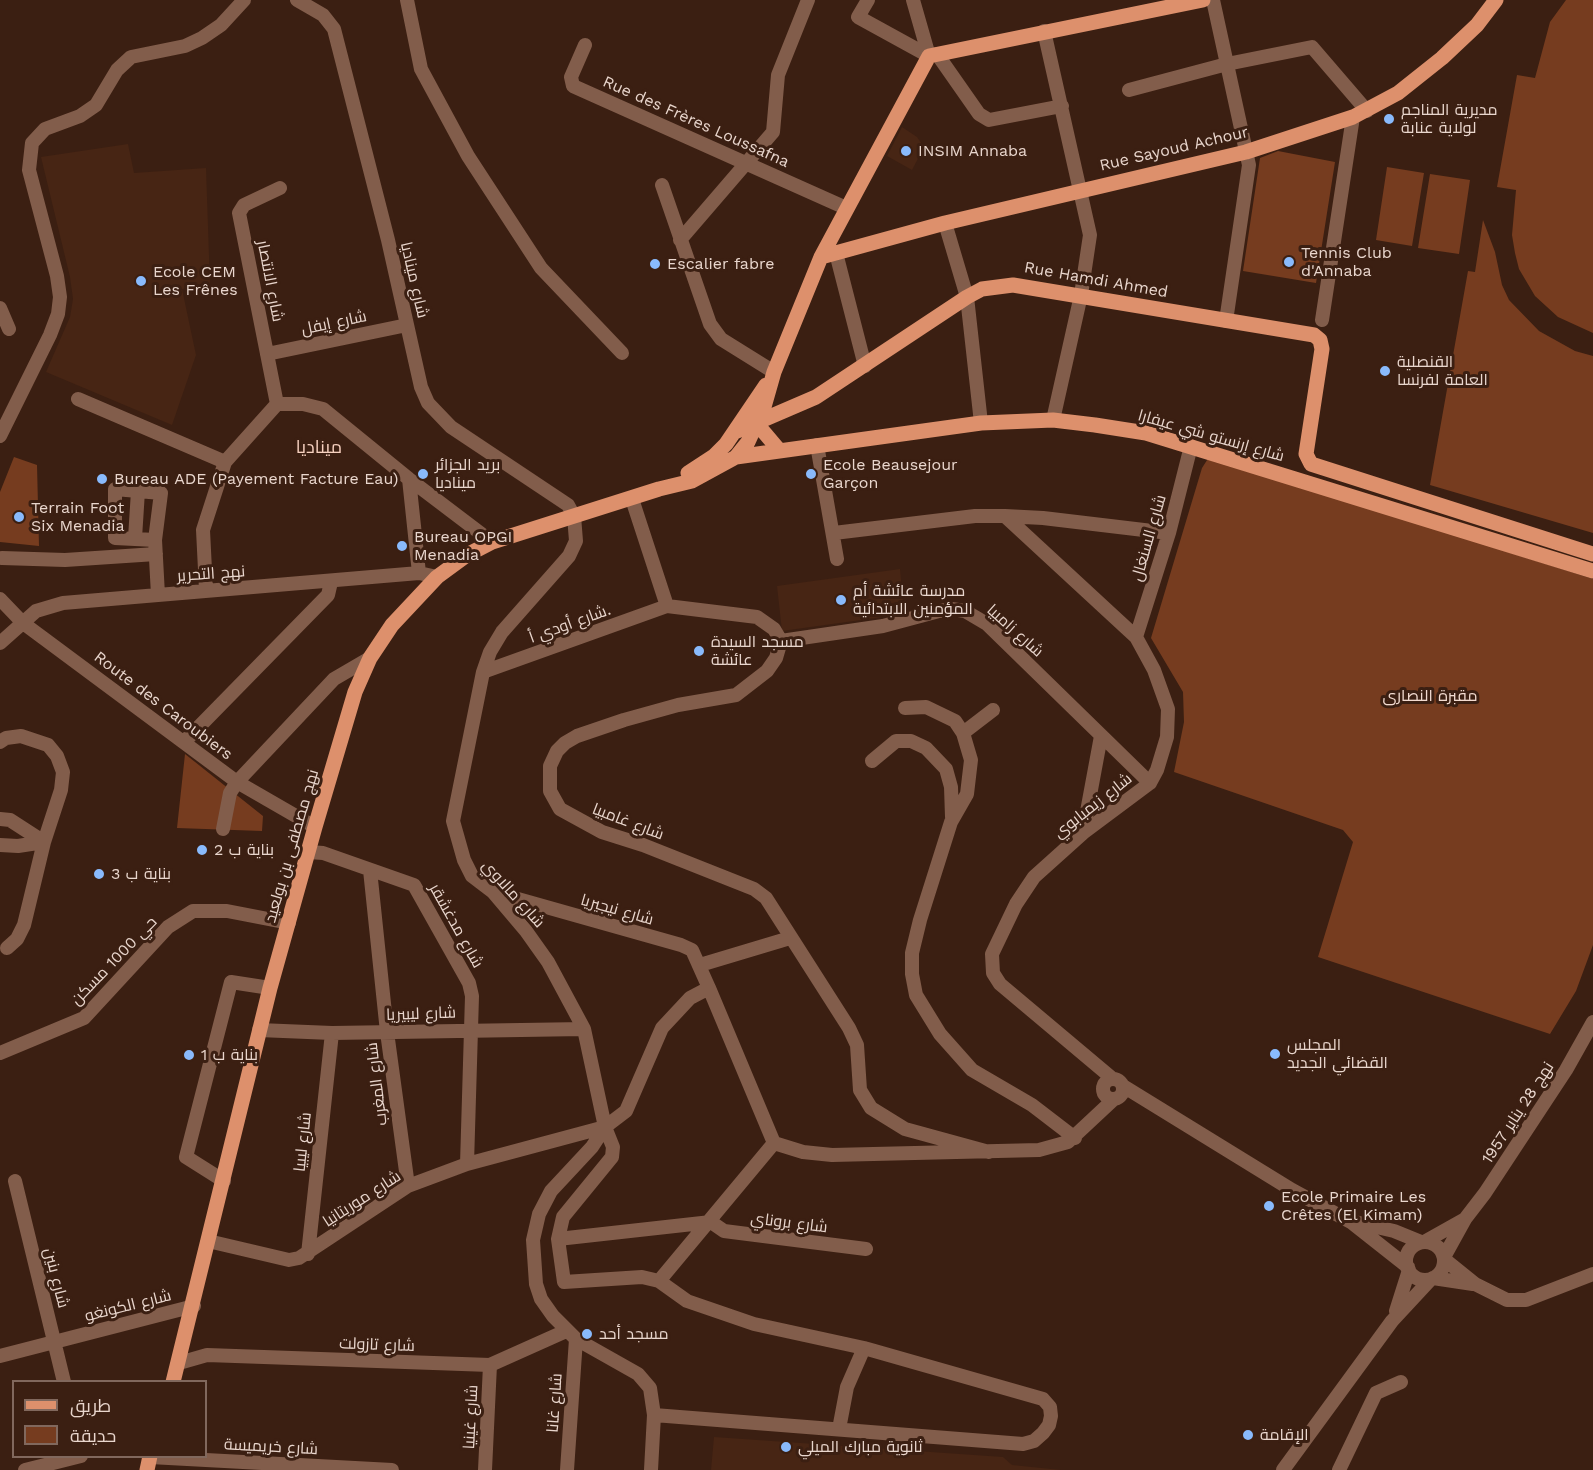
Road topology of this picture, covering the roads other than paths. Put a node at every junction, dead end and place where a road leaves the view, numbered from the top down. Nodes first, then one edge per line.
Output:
1 (244, 0) edge
2 (297, 0) edge
3 (406, 0) edge
4 (808, 0) edge
5 (868, 0) edge
6 (913, 0) edge
7 (1203, 0) edge
8 (1213, 0) edge
9 (1496, 0) edge
10 (1044, 31) junction
11 (585, 45) dead end
12 (933, 55) junction
13 (1227, 64) junction
14 (1129, 90) dead end
15 (1062, 106) junction
16 (1360, 114) junction
17 (1246, 152) junction
18 (748, 163) junction
19 (662, 185) dead end
20 (280, 188) dead end
21 (1081, 190) junction
22 (846, 208) junction
23 (945, 223) junction
24 (680, 240) junction
25 (829, 255) junction
26 (1081, 295) junction
27 (967, 297) junction
28 (0, 308) edge
29 (1322, 320) dead end
30 (1226, 321) junction
31 (407, 325) junction
32 (9, 328) dead end
33 (1320, 340) joint
34 (622, 353) dead end
35 (267, 354) junction
36 (865, 366) junction
37 (774, 372) junction
38 (78, 399) dead end
39 (277, 404) junction
40 (1053, 420) junction
41 (981, 423) junction
42 (757, 424) junction
43 (737, 431) junction
44 (0, 436) edge
45 (817, 445) junction
46 (1191, 446) junction
47 (779, 450) junction
48 (736, 457) junction
49 (225, 462) junction
50 (409, 479) junction
51 (659, 489) junction
52 (138, 491) junction
53 (632, 498) junction
54 (574, 516) junction
55 (1005, 516) junction
56 (834, 533) junction
57 (1169, 533) junction
58 (135, 538) junction
59 (492, 542) junction
60 (155, 547) junction
61 (1593, 555) edge
62 (1569, 556) junction
63 (2, 558) dead end
64 (837, 559) dead end
65 (1593, 571) edge
66 (419, 573) junction
67 (437, 577) junction
68 (331, 582) junction
69 (206, 591) junction
70 (158, 595) junction
71 (0, 599) edge
72 (667, 606) junction
73 (23, 623) junction
74 (1136, 637) junction
75 (781, 641) junction
76 (0, 643) edge
77 (370, 658) junction
78 (483, 672) junction
79 (905, 708) dead end
80 (993, 710) dead end
81 (963, 733) junction
82 (1101, 736) junction
83 (185, 741) junction
84 (0, 742) edge
85 (872, 761) dead end
86 (237, 782) junction
87 (1150, 783) junction
88 (0, 819) edge
89 (951, 822) junction
90 (315, 827) junction
91 (223, 829) dead end
92 (1083, 833) junction
93 (44, 842) junction
94 (0, 845) edge
95 (309, 852) junction
96 (370, 870) junction
97 (493, 892) junction
98 (289, 923) junction
99 (790, 938) junction
100 (2, 948) edge
101 (700, 965) junction
102 (270, 988) junction
103 (709, 988) junction
104 (1593, 1022) edge
105 (472, 1029) junction
106 (584, 1029) junction
107 (259, 1030) junction
108 (387, 1032) junction
109 (332, 1033) junction
110 (0, 1053) edge
111 (1112, 1089) junction
112 (605, 1127) junction
113 (1075, 1138) junction
114 (774, 1143) junction
115 (989, 1152) junction
116 (467, 1164) junction
117 (15, 1181) dead end
118 (224, 1181) junction
119 (408, 1186) junction
120 (1465, 1219) junction
121 (711, 1222) junction
122 (1352, 1222) junction
123 (558, 1239) junction
124 (208, 1241) junction
125 (1423, 1242) junction
126 (866, 1249) dead end
127 (308, 1254) junction
128 (1444, 1258) junction
129 (1408, 1268) junction
130 (1593, 1275) edge
131 (1432, 1278) junction
132 (659, 1281) junction
133 (1475, 1284) junction
134 (194, 1306) junction
135 (1392, 1321) junction
136 (571, 1335) junction
137 (54, 1342) junction
138 (864, 1348) junction
139 (0, 1356) edge
140 (179, 1363) junction
141 (490, 1365) junction
142 (64, 1380) edge
143 (174, 1380) edge
144 (1401, 1382) dead end
145 (654, 1415) junction
146 (839, 1429) junction
147 (73, 1458) edge
148 (167, 1458) edge
149 (24, 1470) edge
150 (376, 1470) edge
151 (392, 1470) edge
152 (485, 1470) edge
153 (567, 1470) edge
154 (651, 1470) edge
155 (1283, 1470) edge
156 (1339, 1470) edge

1 - 44 street
2 - 31 street, شارع ميناديا
3 - 34 street
4 - 18 street
5 - 12 street
6 - 12 street
7 - 10 main road
8 - 13 street
9 - 16 main road, Rue Sayoud Achour
10 - 12 main road
10 - 15 street
11 - 18 street, Rue des Frères Loussafna
12 - 15 street
12 - 22 main road
13 - 14 street
13 - 16 street
13 - 17 street
15 - 21 street
16 - 17 main road, Rue Sayoud Achour
16 - 29 street
17 - 21 main road, Rue Sayoud Achour
17 - 30 street
18 - 22 street, Rue des Frères Loussafna
18 - 24 street
19 - 24 street
20 - 35 street, شارع الانتصار
21 - 23 main road, Rue Sayoud Achour
21 - 26 street
22 - 25 main road
23 - 25 main road, Rue Sayoud Achour
23 - 27 street
24 - 37 street
25 - 36 street
25 - 37 main road
26 - 27 main road, Rue Hamdi Ahmed
26 - 30 main road, Rue Hamdi Ahmed
26 - 40 street
27 - 36 main road, Rue Hamdi Ahmed
27 - 41 street
28 - 32 street
30 - 33 main road, Rue Hamdi Ahmed
31 - 35 street, شارع إيفل
31 - 54 street, شارع ميناديا
33 - 62 main road, شارع إرنستو شي عيفارا
35 - 39 street, شارع الانتصار
36 - 42 main road, Rue Hamdi Ahmed
37 - 42 main road, نهج مصطفى بن بولعيد
37 - 43 main road, نهج مصطفى بن بولعيد
38 - 49 street
39 - 49 street
39 - 50 street
40 - 41 main road, شارع إرنستو شي عيفارا
40 - 46 main road, شارع إرنستو شي عيفارا
41 - 45 main road, شارع إرنستو شي عيفارا
42 - 43 main road
42 - 47 main road
42 - 48 main road, نهج مصطفى بن بولعيد
43 - 51 main road, نهج مصطفى بن بولعيد
45 - 47 main road, شارع إرنستو شي عيفارا
45 - 56 street
46 - 57 street, شارع السنغال
46 - 62 main road, شارع إرنستو شي عيفارا
47 - 48 main road, شارع إرنستو شي عيفارا
48 - 51 main road, نهج مصطفى بن بولعيد
49 - 69 street
50 - 59 street
50 - 66 street
51 - 53 main road, نهج مصطفى بن بولعيد
52 - 58 street
52 - 58 street
52 - 60 street
53 - 54 main road, نهج مصطفى بن بولعيد
53 - 72 street
54 - 59 main road, نهج مصطفى بن بولعيد
54 - 78 street, شارع مالاوي
55 - 56 street
55 - 57 street
55 - 74 street, شارع زيمبابوي
56 - 64 street
57 - 74 street, شارع السنغال
58 - 60 street
59 - 67 main road, نهج مصطفى بن بولعيد
60 - 63 street
60 - 70 street
61 - 62 main road, شارع إرنستو شي عيفارا
62 - 65 main road, شارع إرنستو شي عيفارا
66 - 67 street, نهج التحرير
66 - 68 street, نهج التحرير
67 - 77 main road, نهج مصطفى بن بولعيد
68 - 69 street, نهج التحرير
68 - 83 street
69 - 70 street, نهج التحرير
70 - 73 street, نهج التحرير
71 - 73 street, Route des Caroubiers
72 - 75 street
72 - 78 street, شارع أودي أ.
73 - 76 street, نهج التحرير
73 - 83 street, Route des Caroubiers
74 - 87 street, شارع زيمبابوي
75 - 82 street, شارع زامبيا
75 - 99 street, شارع غامبيا
77 - 86 street
77 - 90 main road, نهج مصطفى بن بولعيد
78 - 97 street, شارع مالاوي
79 - 81 street
80 - 81 street
81 - 89 street
82 - 87 street, شارع زامبيا
82 - 92 street
83 - 86 street, Route des Caroubiers
84 - 93 street
85 - 89 street
86 - 90 street, Route des Caroubiers
86 - 91 street
87 - 92 street, شارع زيمبابوي
88 - 93 street
89 - 113 street
90 - 95 main road, نهج مصطفى بن بولعيد
92 - 111 street, شارع زيمبابوي
93 - 94 street
93 - 100 street
95 - 96 street, شارع مدغشقر
95 - 98 main road, نهج مصطفى بن بولعيد
96 - 105 street, شارع مدغشقر
96 - 108 street, شارع المغرب
97 - 101 street, شارع نيجيريا
97 - 106 street, شارع مالاوي
98 - 102 main road, نهج مصطفى بن بولعيد
98 - 110 street, حي 1000 مسكن
99 - 101 street
99 - 115 street, شارع غامبيا
101 - 103 street, شارع نيجيريا
102 - 107 main road, نهج مصطفى بن بولعيد
102 - 118 street
103 - 112 street
103 - 114 street
104 - 120 street, نهج 28 يناير 1957
105 - 106 street, شارع ليبيريا
105 - 108 street, شارع ليبيريا
105 - 116 street, شارع مدغشقر
106 - 112 street, شارع مالاوي
107 - 109 street, شارع ليبيريا
107 - 118 main road, نهج مصطفى بن بولعيد
108 - 109 street, شارع ليبيريا
108 - 119 street, شارع المغرب
109 - 127 street, شارع ليبيا
111 - 113 street
111 - 122 street
112 - 116 street, شارع موريتانيا
112 - 123 street, شارع مالاوي
112 - 136 street
113 - 115 street
114 - 115 street
114 - 121 street
116 - 119 street, شارع موريتانيا
117 - 137 street, شارع بنين
118 - 124 main road, نهج مصطفى بن بولعيد
119 - 127 street, شارع موريتانيا
120 - 125 street, نهج 28 يناير 1957
120 - 128 street, نهج 28 يناير 1957
121 - 123 street
121 - 126 street, شارع بروناي
121 - 132 street
122 - 125 street
122 - 129 street
123 - 132 street
124 - 127 street, شارع موريتانيا
124 - 134 main road, نهج مصطفى بن بولعيد
125 - 128 street
125 - 129 street
128 - 131 street
128 - 133 street
129 - 131 street
129 - 135 street
130 - 133 street
131 - 133 street
131 - 135 street
132 - 138 street
134 - 137 street, شارع الكونغو
134 - 140 main road, نهج مصطفى بن بولعيد
135 - 155 street
136 - 141 street, شارع تازولت
136 - 145 street
136 - 153 street, شارع غانا
137 - 139 street, شارع الكونغو
137 - 142 street, شارع بنين
138 - 146 street
138 - 146 street
140 - 141 street, شارع تازولت
140 - 143 main road, نهج مصطفى بن بولعيد
141 - 152 street, شارع غينيا
144 - 156 street
145 - 146 street
145 - 154 street
147 - 149 street
148 - 150 street, شارع خريميسة
150 - 151 street, شارع خريميسة

